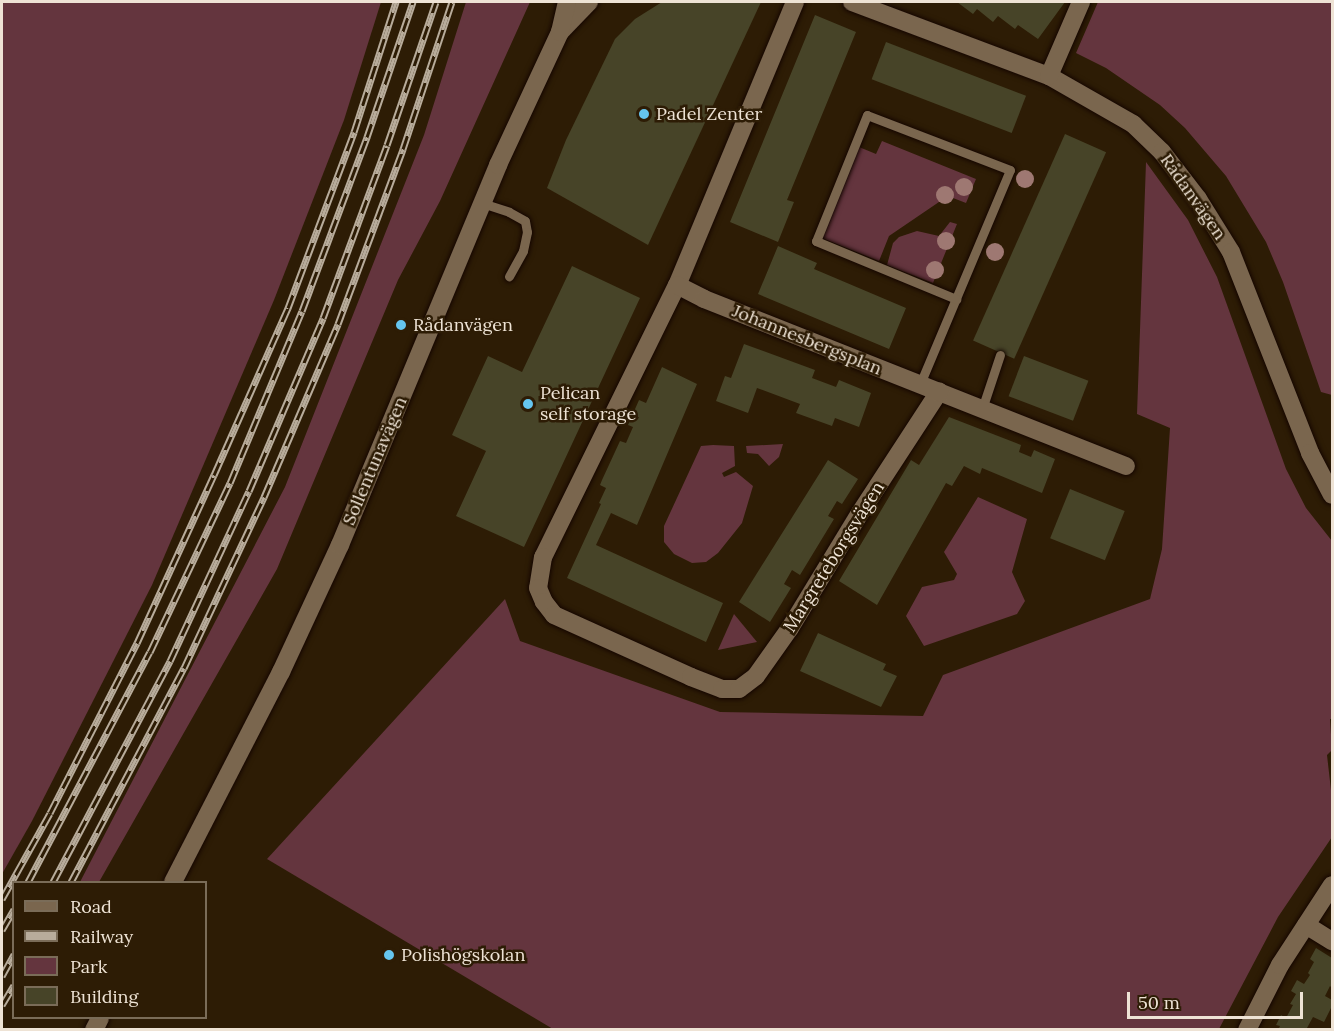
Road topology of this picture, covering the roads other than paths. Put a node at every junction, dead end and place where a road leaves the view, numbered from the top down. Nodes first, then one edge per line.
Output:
1 (567, 2) edge
2 (590, 2) edge
3 (795, 2) edge
4 (852, 2) edge
5 (1081, 2) edge
6 (560, 32) junction
7 (1049, 76) junction
8 (482, 203) junction
9 (509, 276) dead end
10 (677, 285) junction
11 (956, 299) junction
12 (1000, 355) dead end
13 (920, 384) junction
14 (939, 392) junction
15 (982, 409) junction
16 (1126, 466) dead end
17 (1332, 495) edge
18 (174, 881) edge
19 (1332, 885) edge
20 (1306, 925) junction
21 (1332, 941) edge
22 (1247, 1029) edge

1 - 6 street, Sollentunavägen
2 - 6 street, Sollentunavägen
3 - 10 street
4 - 7 street, Rådanvägen
5 - 7 street
6 - 8 street, Sollentunavägen
7 - 17 street, Rådanvägen
8 - 9 lane
8 - 18 street, Sollentunavägen
10 - 13 street, Johannesbergsplan
10 - 14 street, Margreteborgsvägen
11 - 11 lane
11 - 13 lane
12 - 15 lane
13 - 14 street, Johannesbergsplan
14 - 15 street
15 - 16 street
19 - 20 street
20 - 21 street
20 - 22 street

